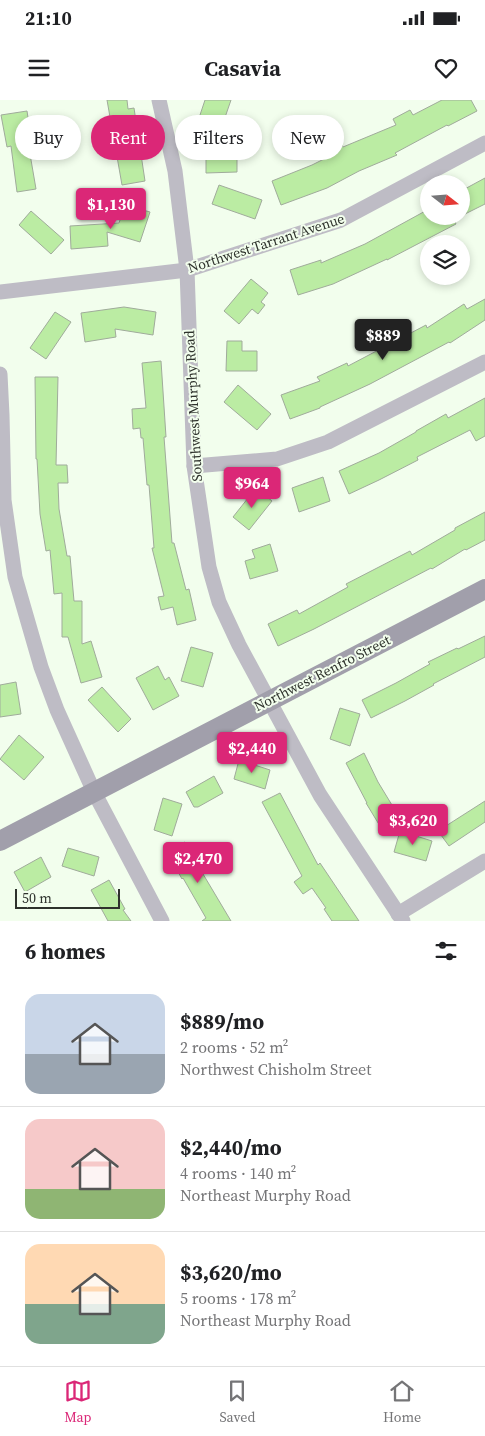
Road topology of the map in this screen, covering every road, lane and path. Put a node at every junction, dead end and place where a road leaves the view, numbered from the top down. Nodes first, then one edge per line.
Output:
1 (159, 100) edge
2 (485, 144) edge
3 (187, 270) junction
4 (0, 292) edge
5 (485, 362) edge
6 (0, 374) edge
7 (194, 466) junction
8 (485, 589) edge
9 (269, 701) junction
10 (94, 792) junction
11 (0, 841) edge
12 (485, 862) edge
13 (400, 917) edge
14 (162, 921) edge

1 - 3 street, Southwest Murphy Road
2 - 3 street, Northwest Tarrant Avenue
3 - 4 street, Northwest Tarrant Avenue
3 - 7 street, Southwest Murphy Road
5 - 7 street
6 - 10 street
7 - 9 street, Southwest Murphy Road
8 - 9 main road, Northwest Renfro Street
9 - 10 main road, Northwest Renfro Street
9 - 13 street, Southwest Murphy Road
10 - 11 main road, Northwest Renfro Street
10 - 14 street
12 - 13 street

